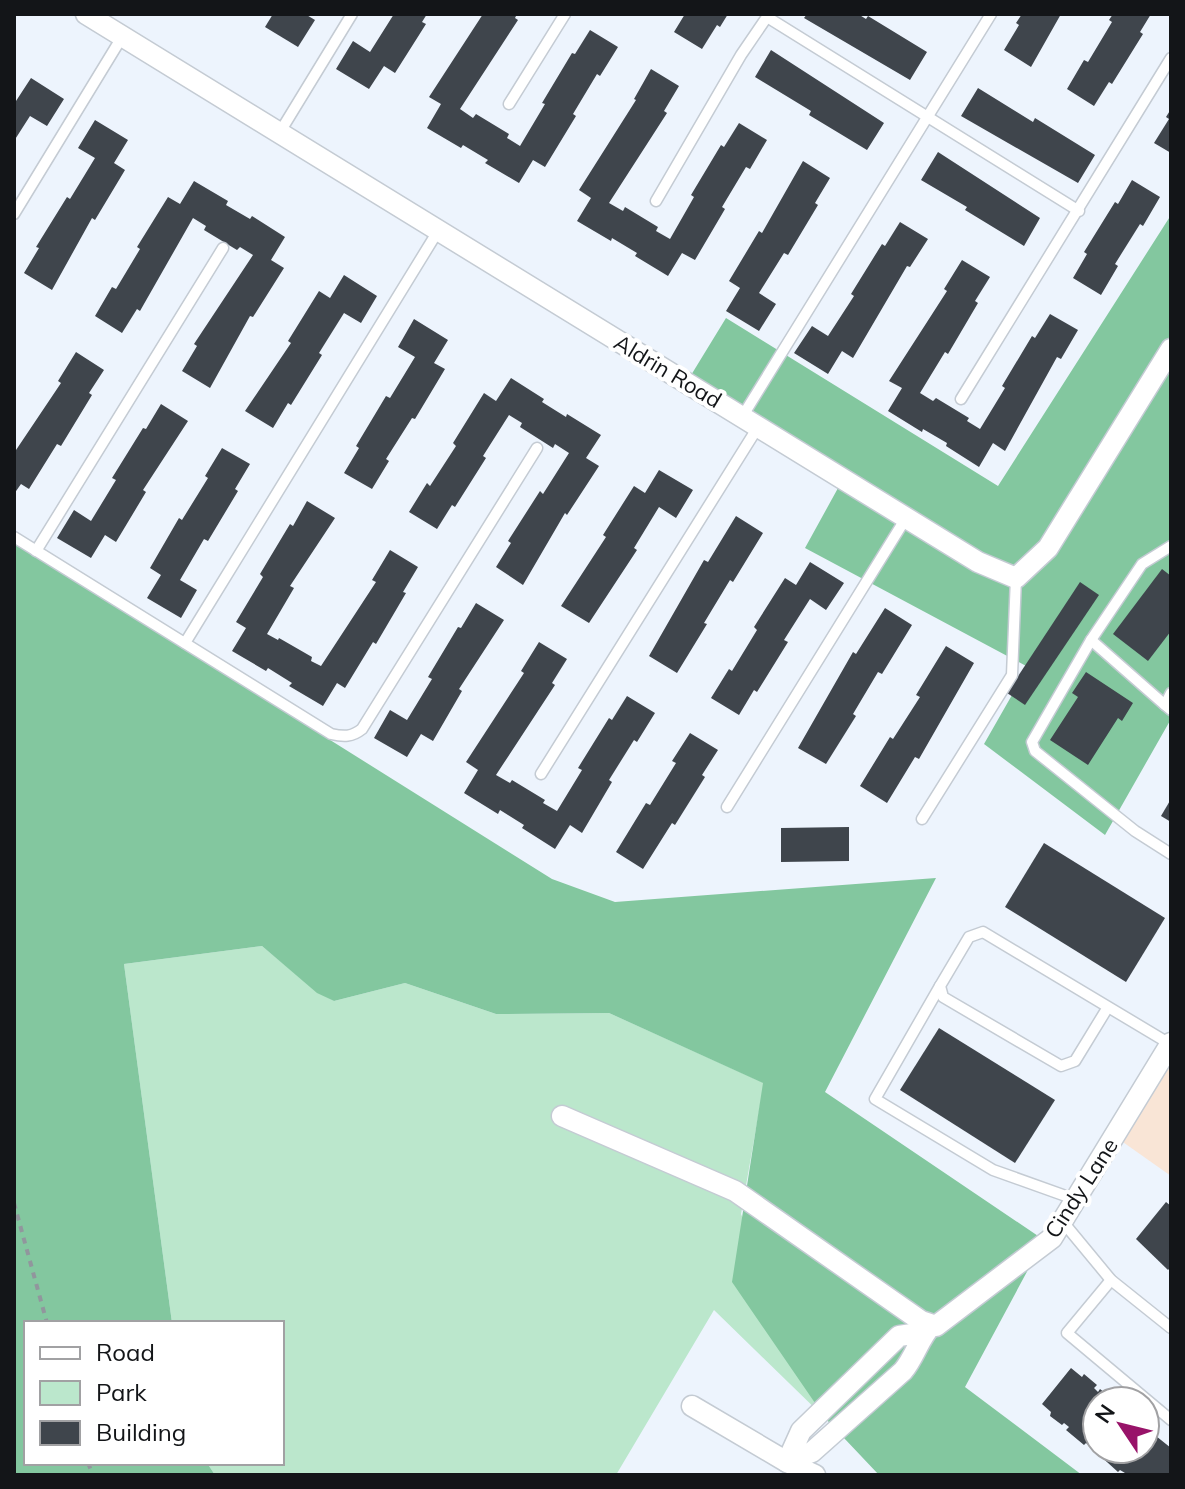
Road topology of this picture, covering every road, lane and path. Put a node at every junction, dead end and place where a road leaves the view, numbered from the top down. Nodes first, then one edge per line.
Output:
1 (86, 14) edge
2 (352, 14) edge
3 (565, 14) edge
4 (991, 14) edge
5 (768, 16) edge
6 (122, 37) junction
7 (1171, 58) edge
8 (509, 104) dead end
9 (926, 118) junction
10 (280, 132) junction
11 (656, 201) dead end
12 (1079, 211) junction
13 (14, 214) edge
14 (438, 231) junction
15 (223, 248) dead end
16 (1171, 349) edge
17 (961, 399) dead end
18 (750, 422) junction
19 (537, 448) dead end
20 (906, 518) junction
21 (14, 537) edge
22 (1171, 546) edge
23 (36, 551) junction
24 (1016, 578) junction
25 (1091, 640) junction
26 (185, 643) junction
27 (1171, 693) edge
28 (1168, 707) edge
29 (541, 774) dead end
30 (727, 807) dead end
31 (922, 819) dead end
32 (1171, 854) edge
33 (940, 986) junction
34 (1108, 1007) junction
35 (1171, 1043) edge
36 (562, 1116) dead end
37 (1077, 1200) junction
38 (14, 1203) edge
39 (1063, 1222) junction
40 (1111, 1280) junction
41 (46, 1321) edge
42 (926, 1326) junction
43 (1171, 1328) edge
44 (692, 1406) dead end
45 (1171, 1420) edge
46 (782, 1468) edge
47 (815, 1475) edge

1 - 6 street, Aldrin Road
2 - 10 lane
3 - 8 lane
4 - 9 lane
5 - 9 lane
5 - 11 lane
6 - 10 street, Aldrin Road
6 - 13 lane
7 - 12 lane
9 - 12 lane
9 - 18 lane
10 - 14 street, Aldrin Road
12 - 17 lane
14 - 18 street, Aldrin Road
14 - 26 lane
15 - 23 lane
16 - 24 street
18 - 20 street, Aldrin Road
18 - 29 lane
19 - 26 lane
20 - 24 street, Aldrin Road
20 - 30 lane
21 - 23 lane
22 - 25 lane
23 - 26 lane
24 - 31 lane
25 - 28 lane
25 - 32 lane
27 - 28 lane
33 - 34 lane
33 - 34 lane
33 - 37 lane
34 - 35 lane
35 - 37 street, Cindy Lane
36 - 42 street
37 - 39 street, Cindy Lane
38 - 41 path
39 - 40 lane
39 - 42 street, Cindy Lane
40 - 43 lane
40 - 45 lane
42 - 46 street, Cindy Lane
42 - 46 street
44 - 46 street
46 - 47 street

